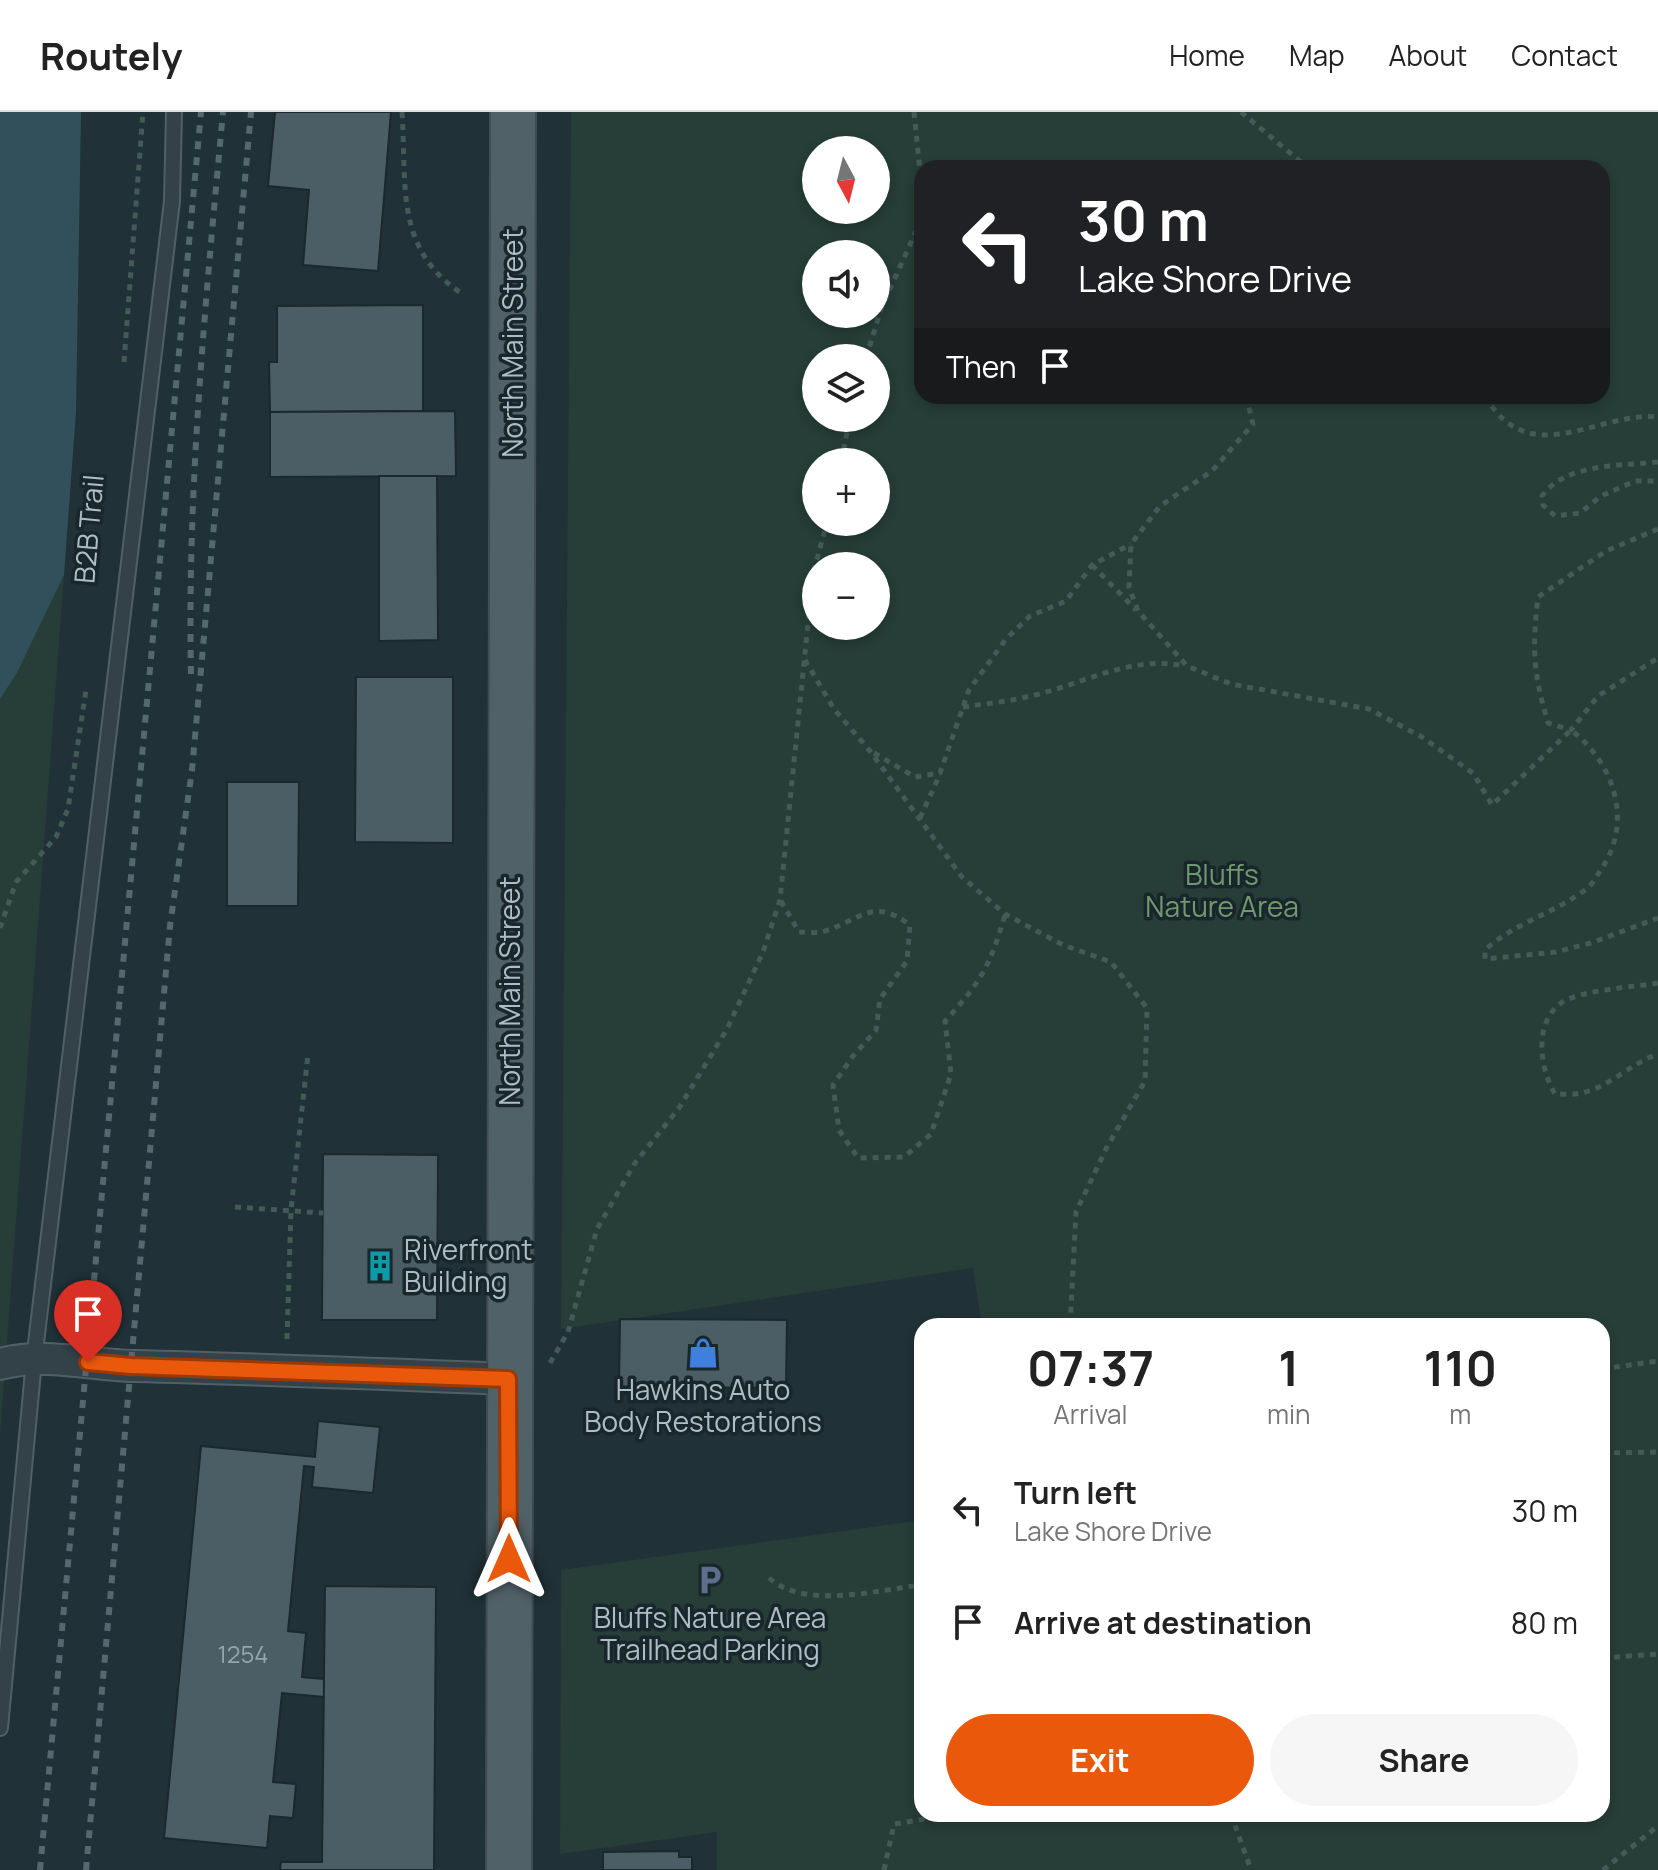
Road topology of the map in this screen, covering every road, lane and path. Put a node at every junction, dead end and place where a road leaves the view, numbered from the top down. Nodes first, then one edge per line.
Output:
1 (143, 112) edge
2 (174, 112) edge
3 (402, 112) edge
4 (513, 112) edge
5 (914, 112) edge
6 (1241, 112) edge
7 (919, 160) edge
8 (1298, 160) edge
9 (914, 236) edge
10 (461, 293) dead end
11 (870, 344) edge
12 (124, 372) dead end
13 (1248, 404) edge
14 (1489, 404) edge
15 (1658, 417) edge
16 (1658, 462) edge
17 (1658, 481) edge
18 (1658, 529) edge
19 (823, 536) edge
20 (1131, 544) junction
21 (1092, 565) junction
22 (1150, 624) junction
23 (1658, 658) edge
24 (805, 659) junction
25 (1187, 666) junction
26 (88, 676) dead end
27 (963, 707) junction
28 (1571, 730) junction
29 (870, 751) junction
30 (940, 773) junction
31 (920, 818) junction
32 (780, 900) junction
33 (1005, 914) junction
34 (1658, 918) edge
35 (0, 928) edge
36 (1658, 983) edge
37 (308, 1054) dead end
38 (1658, 1054) edge
39 (235, 1207) dead end
40 (291, 1210) junction
41 (323, 1213) dead end
42 (1070, 1318) edge
43 (286, 1352) dead end
44 (34, 1360) junction
45 (1658, 1361) edge
46 (0, 1364) edge
47 (1610, 1368) edge
48 (508, 1379) junction
49 (1658, 1452) edge
50 (1610, 1453) edge
51 (769, 1578) dead end
52 (914, 1586) edge
53 (1658, 1654) edge
54 (1610, 1657) edge
55 (0, 1728) edge
56 (914, 1821) edge
57 (1234, 1822) edge
58 (1658, 1826) edge
59 (509, 1870) edge
60 (884, 1870) edge
61 (1251, 1870) edge
62 (1603, 1870) edge

1 - 12 path
2 - 44 lane
3 - 10 path
4 - 48 main road, North Main Street
5 - 7 path
6 - 8 path
9 - 11 path
13 - 20 path
14 - 15 path
16 - 17 path
18 - 28 path
19 - 24 path
20 - 21 path
20 - 22 path
21 - 22 path
21 - 27 path
22 - 25 path
23 - 28 path
24 - 29 path
24 - 32 path
25 - 27 path
25 - 28 path
26 - 35 path
27 - 30 path
28 - 34 path
29 - 30 path
29 - 31 path
30 - 31 path
31 - 33 path
32 - 33 path
32 - 48 path
33 - 42 path
36 - 38 path
37 - 40 path
39 - 40 path
40 - 41 path
40 - 43 path
44 - 46 street
44 - 48 street
44 - 55 lane
45 - 47 path
48 - 59 main road, North Main Street
49 - 50 path
51 - 52 path
53 - 54 path
56 - 60 path
57 - 61 path
58 - 62 path

